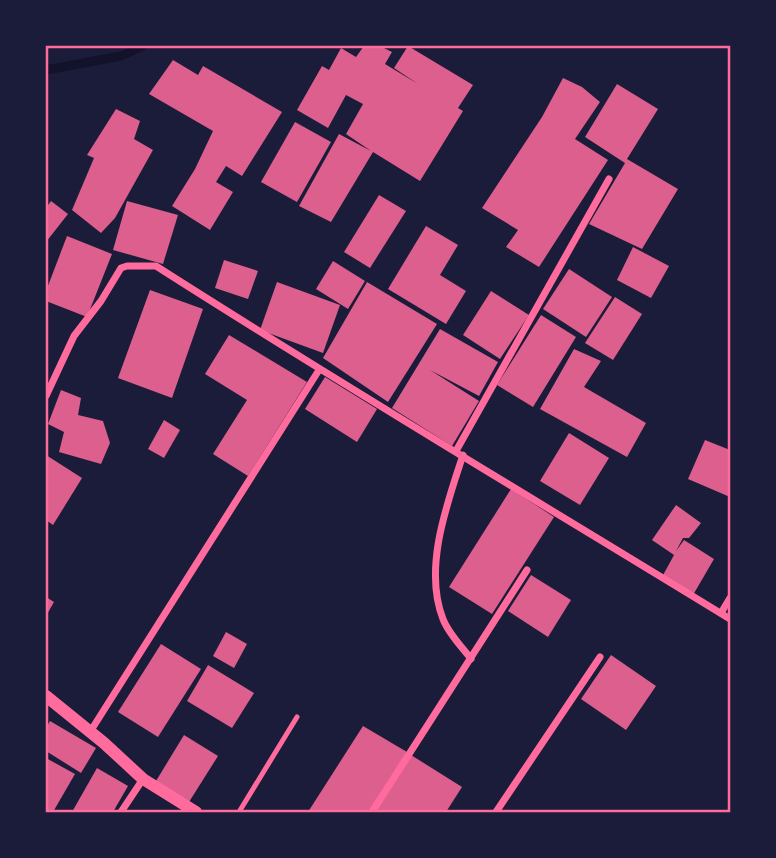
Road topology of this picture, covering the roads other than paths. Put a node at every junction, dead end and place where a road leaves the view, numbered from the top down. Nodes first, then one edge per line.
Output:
1 (609, 179) dead end
2 (319, 370) junction
3 (46, 396) edge
4 (459, 453) junction
5 (527, 570) dead end
6 (730, 598) edge
7 (721, 614) junction
8 (730, 619) edge
9 (600, 657) dead end
10 (471, 659) junction
11 (46, 696) edge
12 (297, 717) dead end
13 (90, 732) junction
14 (143, 779) junction
15 (121, 813) edge
16 (195, 813) edge
17 (239, 813) edge
18 (372, 813) edge
19 (496, 813) edge

1 - 4 street
2 - 3 street
2 - 4 street
2 - 13 street
4 - 7 street
4 - 10 street
5 - 10 street
6 - 7 street
7 - 8 street
9 - 19 street
10 - 18 street
11 - 13 street
12 - 17 lane
13 - 14 street
14 - 15 street
14 - 16 street

